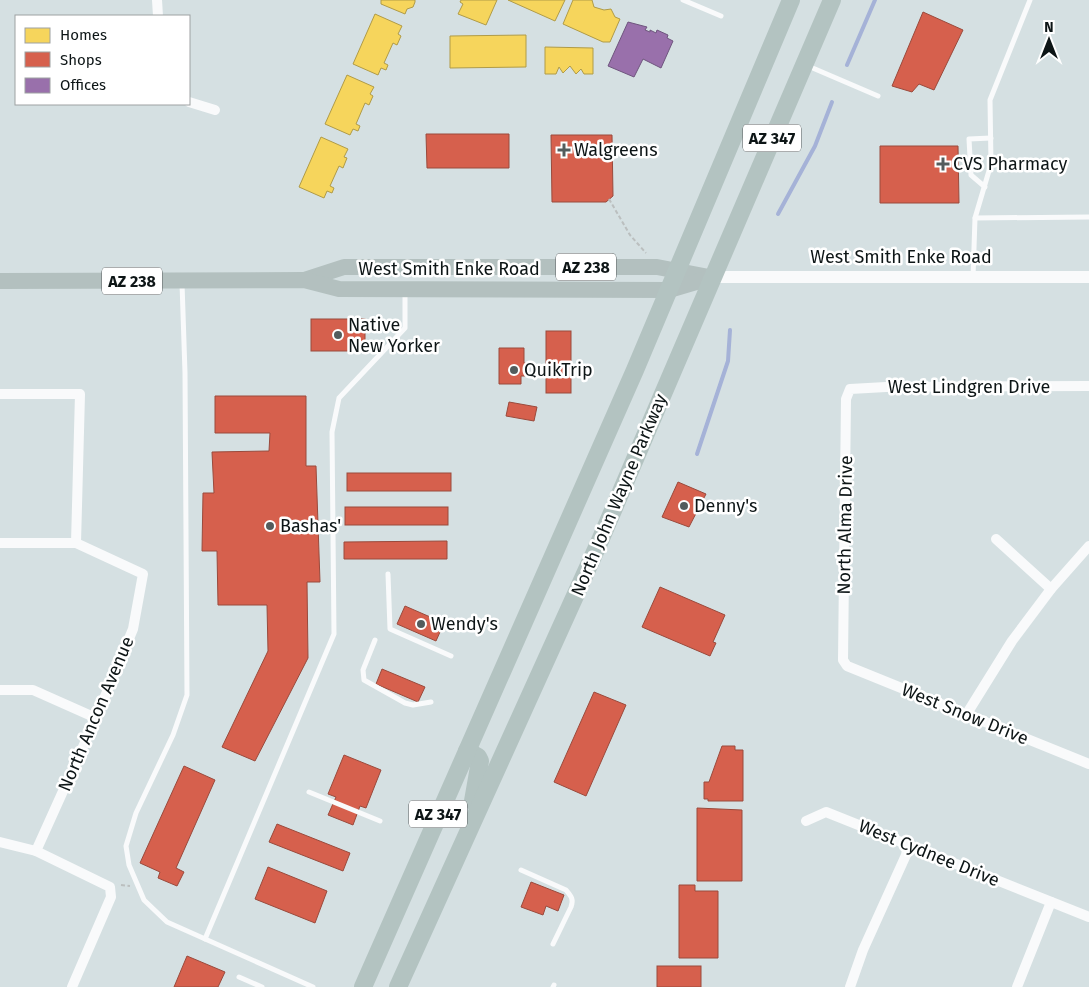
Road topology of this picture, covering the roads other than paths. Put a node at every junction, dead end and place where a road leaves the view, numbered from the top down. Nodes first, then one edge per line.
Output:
1 (157, 0) edge
2 (683, 0) edge
3 (790, 0) edge
4 (832, 0) edge
5 (1030, 0) edge
6 (158, 15) edge
7 (721, 16) dead end
8 (803, 64) junction
9 (878, 96) dead end
10 (190, 102) edge
11 (215, 110) dead end
12 (991, 138) junction
13 (985, 187) junction
14 (1089, 216) edge
15 (975, 218) junction
16 (496, 267) junction
17 (677, 271) junction
18 (713, 277) junction
19 (1089, 277) edge
20 (973, 278) junction
21 (304, 280) junction
22 (0, 282) edge
23 (182, 282) junction
24 (405, 289) junction
25 (669, 290) junction
26 (1089, 386) edge
27 (850, 389) joint
28 (0, 394) edge
29 (996, 538) dead end
30 (0, 543) edge
31 (76, 543) junction
32 (1089, 546) edge
33 (388, 574) dead end
34 (1051, 589) junction
35 (375, 640) dead end
36 (450, 656) dead end
37 (843, 660) joint
38 (0, 690) edge
39 (431, 702) dead end
40 (966, 715) junction
41 (96, 718) junction
42 (468, 751) junction
43 (1089, 764) edge
44 (309, 792) dead end
45 (380, 821) dead end
46 (806, 821) dead end
47 (466, 833) junction
48 (0, 842) edge
49 (908, 844) junction
50 (36, 851) junction
51 (521, 870) dead end
52 (1051, 902) junction
53 (1089, 917) edge
54 (205, 939) junction
55 (552, 944) dead end
56 (239, 977) dead end
57 (72, 987) edge
58 (262, 987) edge
59 (313, 987) edge
60 (362, 987) edge
61 (398, 987) edge
62 (850, 987) edge
63 (1017, 987) edge

1 - 6 street
2 - 7 lane
3 - 17 highway, AZ 347
4 - 8 highway, North John Wayne Parkway / AZ 347
5 - 12 lane
8 - 9 lane
8 - 18 highway, North John Wayne Parkway / AZ 347
10 - 11 street
12 - 13 lane
12 - 13 lane
13 - 15 lane
14 - 15 lane
15 - 20 lane
16 - 17 main road, West Smith Enke Road / AZ 238
16 - 21 main road, West Smith Enke Road / AZ 238
16 - 24 main road
17 - 18 main road, West Smith Enke Road / AZ 238
17 - 25 highway, AZ 347
18 - 20 street, West Smith Enke Road
18 - 25 main road, West Smith Enke Road / AZ 238
18 - 47 highway, North John Wayne Parkway / AZ 347
19 - 20 street, West Smith Enke Road
21 - 23 main road, West Smith Enke Road / AZ 238
21 - 24 main road, West Smith Enke Road / AZ 238
22 - 23 main road, West Smith Enke Road / AZ 238
23 - 54 lane
24 - 25 main road, West Smith Enke Road / AZ 238
24 - 54 lane
25 - 42 highway, AZ 347
26 - 27 street, West Lindgren Drive
27 - 37 street, North Alma Drive
28 - 31 street
29 - 34 street
30 - 31 street
31 - 41 street, North Ancon Avenue
32 - 34 street
33 - 36 lane
34 - 40 street
35 - 39 lane
37 - 40 street, West Snow Drive
38 - 41 street
40 - 43 street, West Snow Drive
41 - 50 street, North Ancon Avenue
42 - 47 highway
42 - 60 highway, AZ 347
44 - 45 lane
46 - 49 street, West Cydnee Drive
47 - 61 highway, North John Wayne Parkway / AZ 347
48 - 50 street
49 - 52 street, West Cydnee Drive
49 - 62 street
50 - 57 street
51 - 55 lane
52 - 53 street, West Cydnee Drive
52 - 63 street
54 - 59 lane
56 - 58 lane

